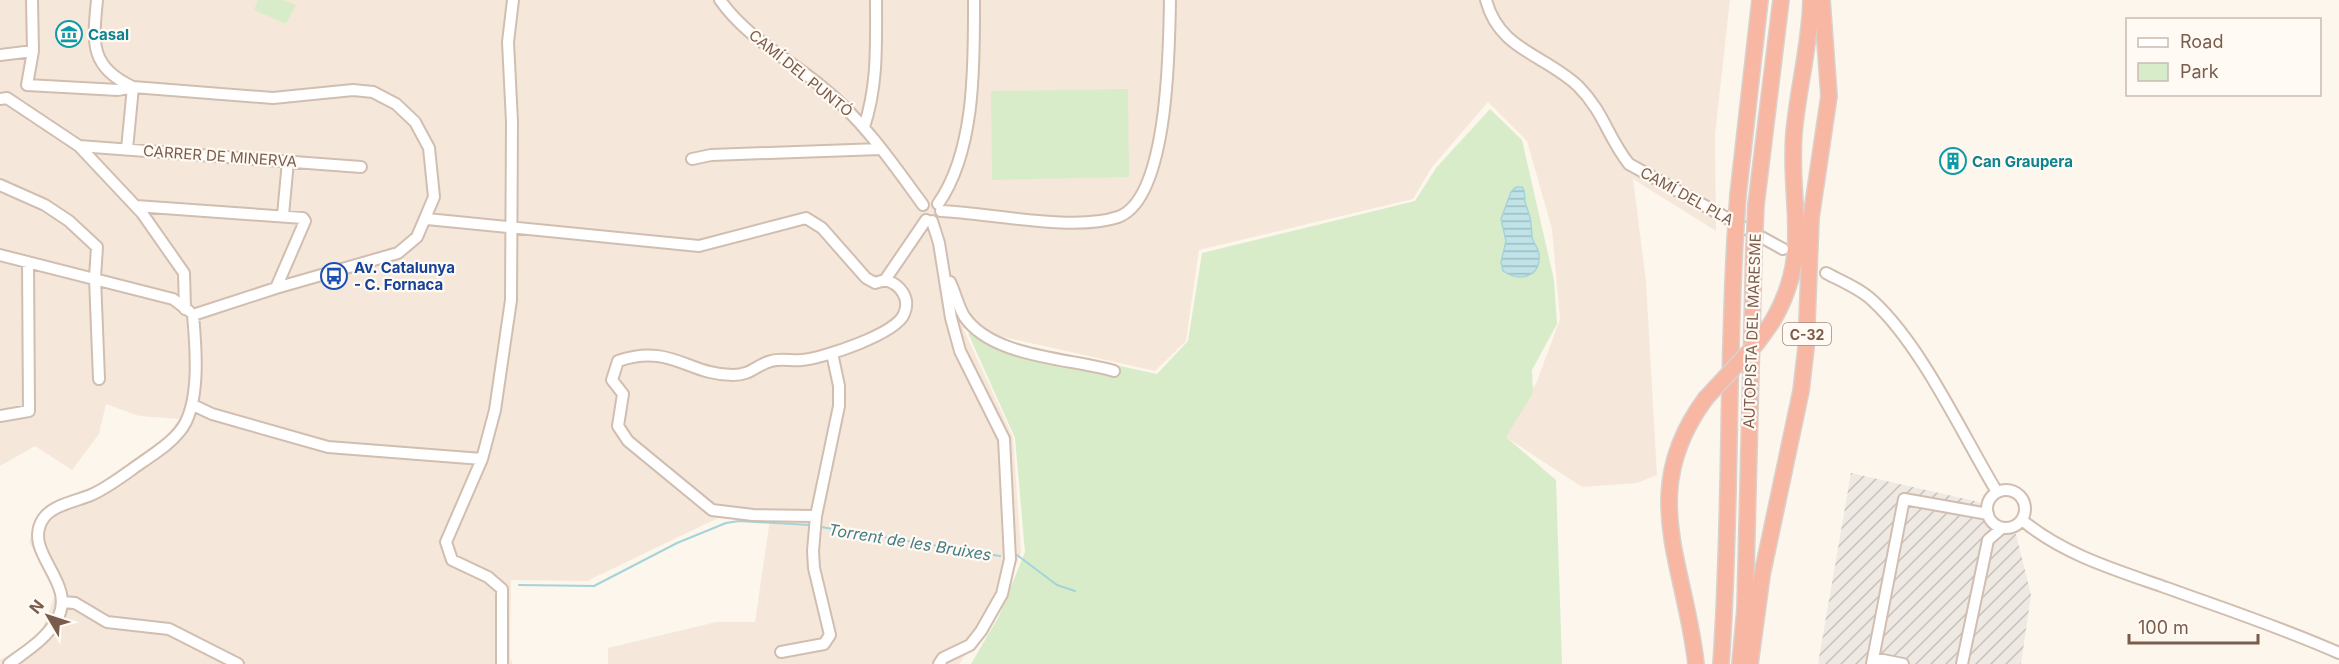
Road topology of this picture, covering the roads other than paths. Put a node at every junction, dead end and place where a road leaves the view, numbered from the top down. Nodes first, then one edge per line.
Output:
1 (32, 0) edge
2 (97, 0) edge
3 (513, 0) edge
4 (720, 0) edge
5 (876, 0) edge
6 (974, 0) edge
7 (1170, 0) edge
8 (1486, 0) edge
9 (1760, 0) edge
10 (1781, 0) edge
11 (1811, 0) edge
12 (1822, 0) edge
13 (33, 51) junction
14 (0, 55) edge
15 (133, 87) junction
16 (0, 99) edge
17 (864, 127) junction
18 (79, 146) junction
19 (127, 149) junction
20 (880, 149) junction
21 (692, 159) dead end
22 (288, 161) junction
23 (361, 167) dead end
24 (0, 185) edge
25 (923, 205) junction
26 (136, 206) junction
27 (939, 208) junction
28 (283, 214) junction
29 (427, 219) junction
30 (929, 221) junction
31 (512, 230) junction
32 (1783, 249) dead end
33 (0, 255) edge
34 (28, 262) junction
35 (945, 270) junction
36 (1826, 273) dead end
37 (95, 278) junction
38 (885, 280) junction
39 (276, 288) junction
40 (189, 312) junction
41 (832, 353) junction
42 (1114, 371) dead end
43 (99, 379) dead end
44 (193, 405) junction
45 (0, 416) edge
46 (482, 459) junction
47 (1997, 492) junction
48 (1988, 514) junction
49 (816, 516) junction
50 (2022, 520) junction
51 (2002, 528) junction
52 (62, 602) junction
53 (781, 652) dead end
54 (2339, 653) edge
55 (1872, 661) edge
56 (9, 664) edge
57 (238, 664) edge
58 (502, 664) edge
59 (939, 664) edge
60 (1696, 664) edge
61 (1720, 664) edge
62 (1740, 664) edge
63 (1750, 664) edge
64 (1903, 664) edge
65 (1962, 664) edge

1 - 13 street
2 - 15 street
3 - 31 street
4 - 17 street, CAMÍ DEL PUNTÓ
5 - 17 street
6 - 27 street
7 - 27 street
8 - 32 street, CAMÍ DEL PLA
9 - 61 highway, AUTOPISTA DEL MARESME, bridge
10 - 62 highway, AUTOPISTA DEL MARESME, bridge
11 - 60 highway, C-32, bridge
12 - 63 highway, C-32
13 - 14 street
13 - 15 street
15 - 19 street
15 - 29 street
16 - 18 street
17 - 20 street, CAMÍ DEL PUNTÓ
18 - 19 street, CARRER DE MINERVA
18 - 26 street
19 - 22 street, CARRER DE MINERVA
20 - 21 street
20 - 25 street, CAMÍ DEL PUNTÓ
22 - 23 street, CARRER DE MINERVA
22 - 28 street
24 - 37 street
25 - 27 street
25 - 30 street
26 - 28 street
26 - 40 street
27 - 30 street
28 - 39 street
29 - 31 street
29 - 39 street
30 - 35 street
30 - 38 street
31 - 38 street
31 - 46 street
33 - 34 street
34 - 37 street
34 - 45 street
35 - 42 street
35 - 59 street
36 - 47 street
37 - 40 street
37 - 43 street
38 - 41 street
39 - 40 street
40 - 44 street
41 - 49 street
41 - 49 street
44 - 46 street
44 - 52 street
46 - 58 street
47 - 48 street
47 - 50 street
48 - 51 street
48 - 55 street
49 - 53 street
50 - 51 street
50 - 54 street
51 - 65 street
52 - 56 street
52 - 57 street
55 - 64 street

